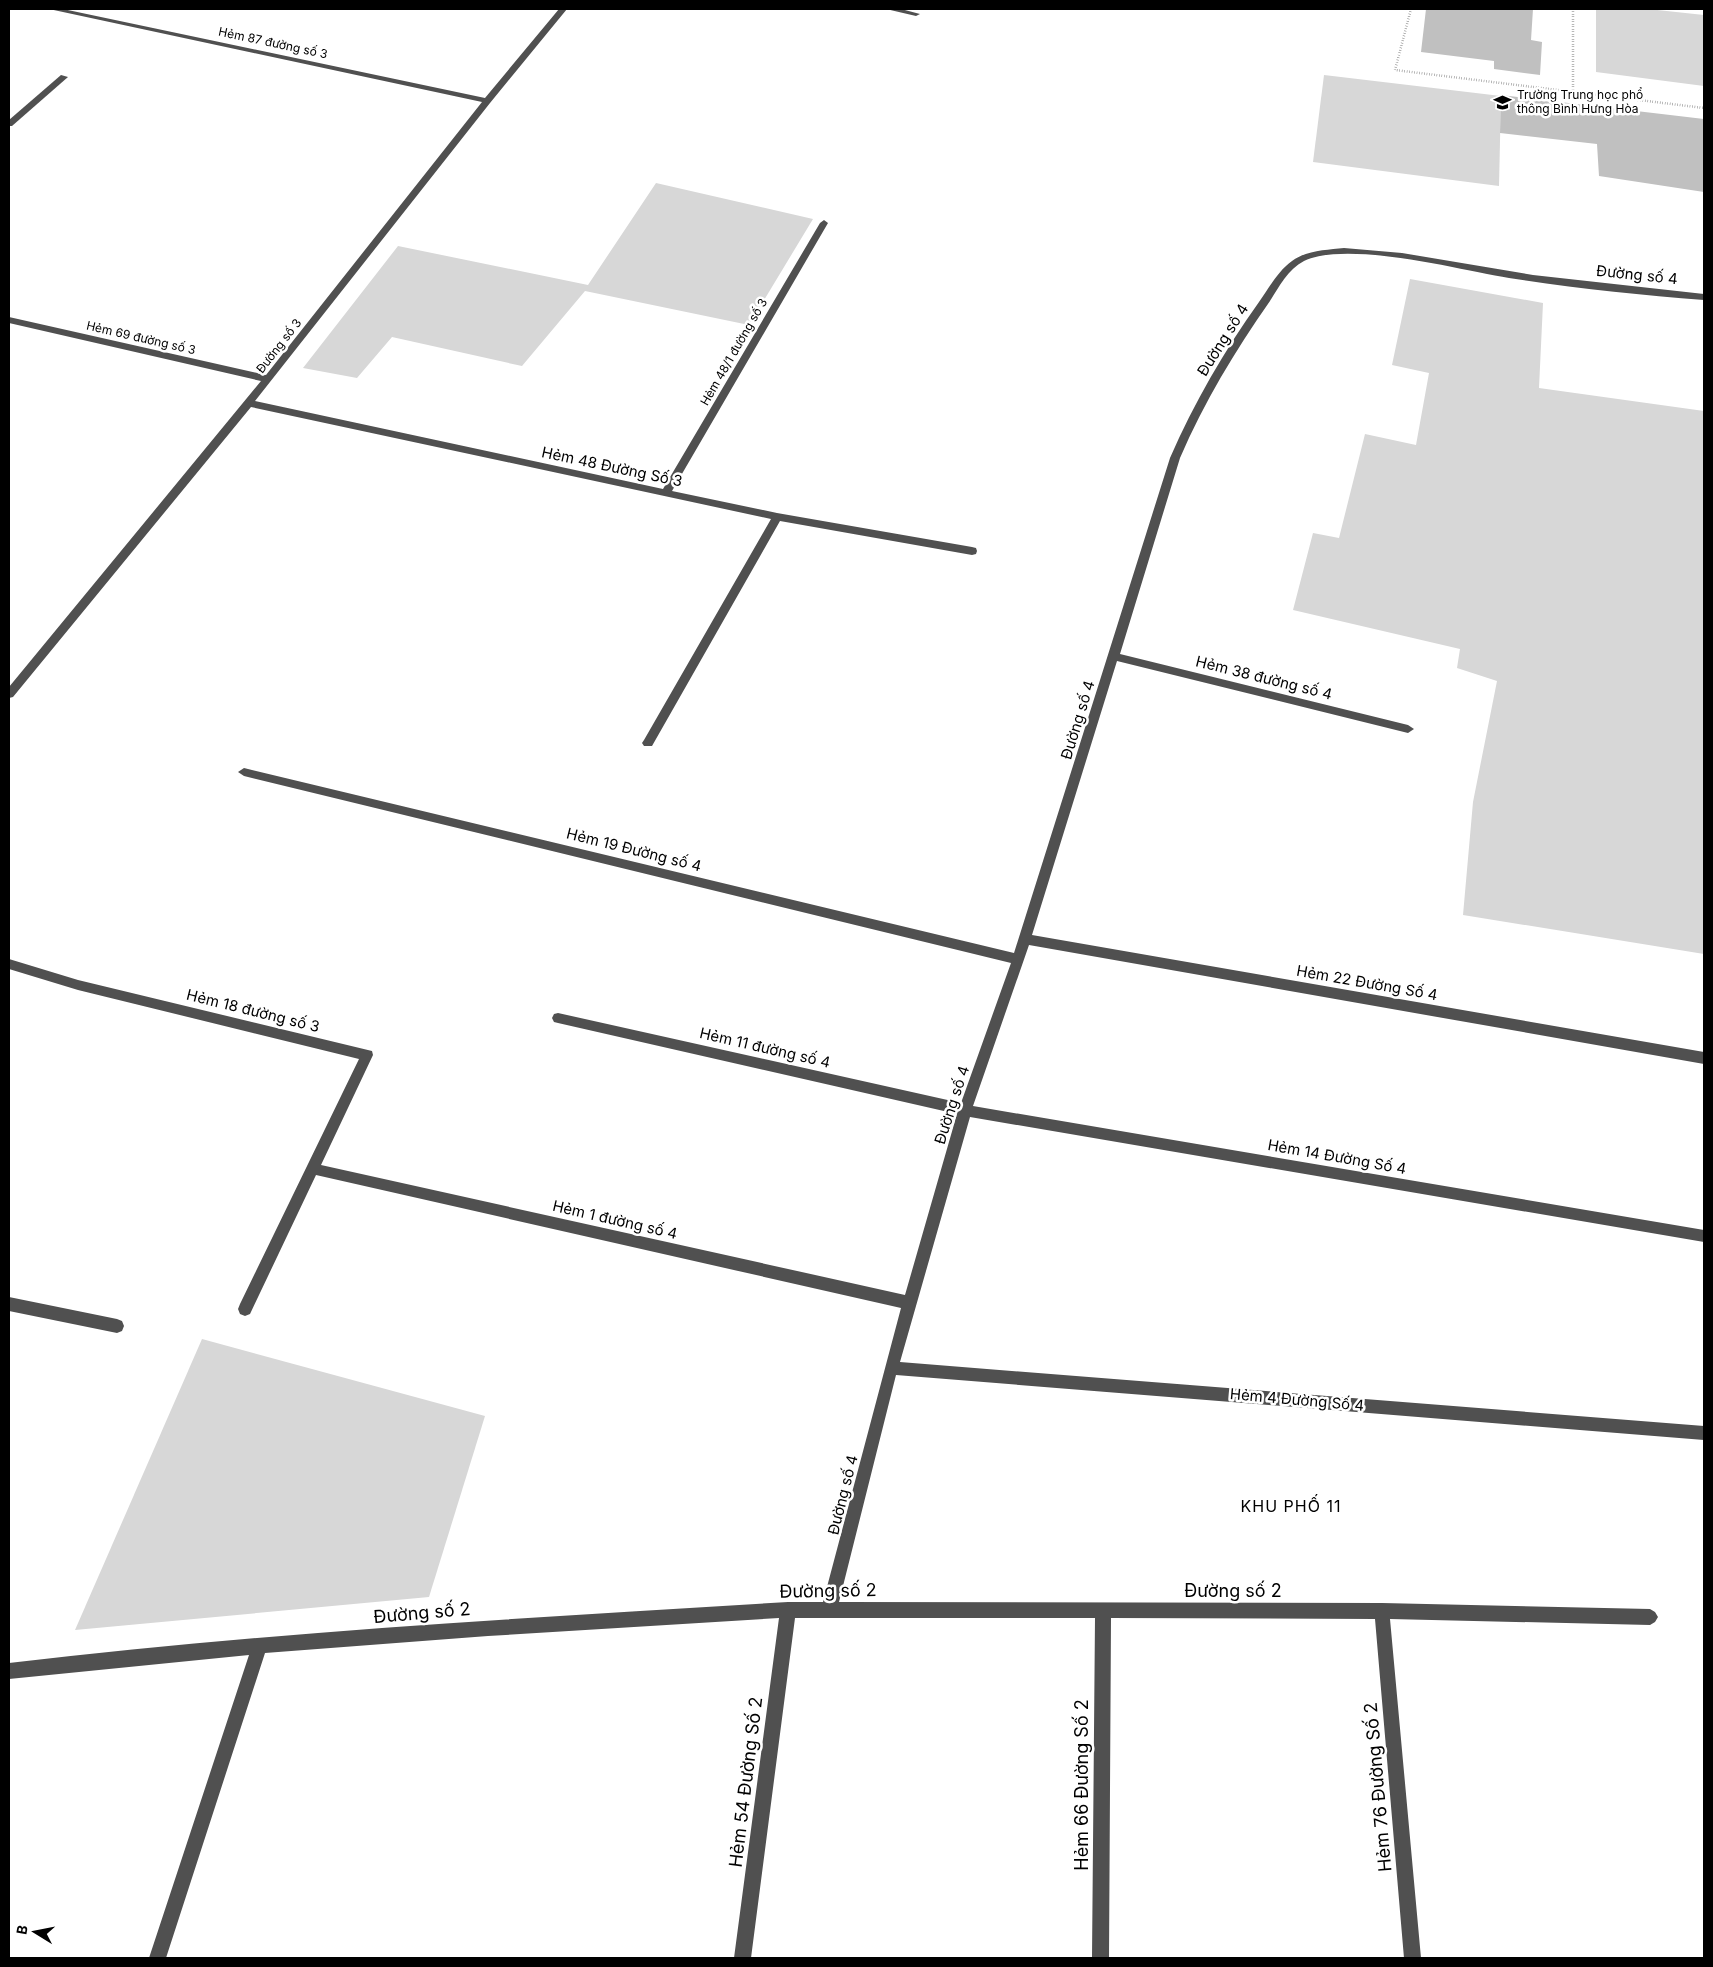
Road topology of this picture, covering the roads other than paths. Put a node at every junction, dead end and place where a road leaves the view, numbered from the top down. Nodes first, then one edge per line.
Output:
1 (53, 9) edge
2 (563, 9) edge
3 (890, 9) edge
4 (916, 14) dead end
5 (64, 77) dead end
6 (487, 101) junction
7 (9, 124) edge
8 (824, 223) dead end
9 (1704, 297) edge
10 (9, 320) edge
11 (268, 379) junction
12 (249, 403) junction
13 (665, 494) junction
14 (777, 517) junction
15 (972, 551) dead end
16 (1113, 656) junction
17 (9, 694) edge
18 (1408, 729) dead end
19 (648, 743) dead end
20 (244, 772) dead end
21 (1025, 940) junction
22 (1017, 959) junction
23 (9, 964) edge
24 (558, 1018) dead end
25 (1704, 1058) edge
26 (965, 1110) junction
27 (314, 1169) junction
28 (1704, 1236) edge
29 (909, 1303) junction
30 (9, 1304) edge
31 (245, 1309) dead end
32 (117, 1326) dead end
33 (891, 1368) junction
34 (1704, 1433) edge
35 (788, 1610) junction
36 (829, 1610) junction
37 (1103, 1611) junction
38 (1382, 1611) junction
39 (1650, 1617) dead end
40 (260, 1646) junction
41 (9, 1671) edge
42 (156, 1958) edge
43 (743, 1958) edge
44 (1100, 1958) edge
45 (1413, 1958) edge

1 - 6 street, Hẻm 87 đường số 3
2 - 6 street, Đường số 3
3 - 4 street
5 - 7 street
6 - 11 street, Đường số 3
8 - 13 street, Hẻm 48/1 đường số 3
9 - 16 street, Đường số 4
10 - 11 street, Hẻm 69 đường số 3
11 - 12 street, Đường số 3
12 - 13 street, Hẻm 48 Đường Số 3
12 - 17 street, Đường số 3
13 - 14 street, Hẻm 48 Đường Số 3
14 - 15 street, Hẻm 48 Đường Số 3
14 - 19 street
16 - 18 street, Hẻm 38 đường số 4
16 - 21 street, Đường số 4
20 - 22 street, Hẻm 19 Đường số 4
21 - 22 street, Đường số 4
21 - 25 street, Hẻm 22 Đường Số 4
22 - 26 street, Đường số 4
23 - 27 street, Hẻm 18 đường số 3
24 - 26 street, Hẻm 11 đường số 4
26 - 28 street, Hẻm 14 Đường Số 4
26 - 29 street, Đường số 4
27 - 29 street, Hẻm 1 đường số 4
27 - 31 street
29 - 33 street, Đường số 4
30 - 32 street
33 - 34 street, Hẻm 4 Đường Số 4
33 - 36 street, Đường số 4
35 - 36 street, Đường số 2
35 - 40 street, Đường số 2
35 - 43 street, Hẻm 54 Đường Số 2
36 - 37 street, Đường số 2
37 - 38 street, Đường số 2
37 - 44 street, Hẻm 66 Đường Số 2
38 - 39 street, Đường số 2
38 - 45 street, Hẻm 76 Đường Số 2
40 - 41 street, Đường số 2
40 - 42 street

